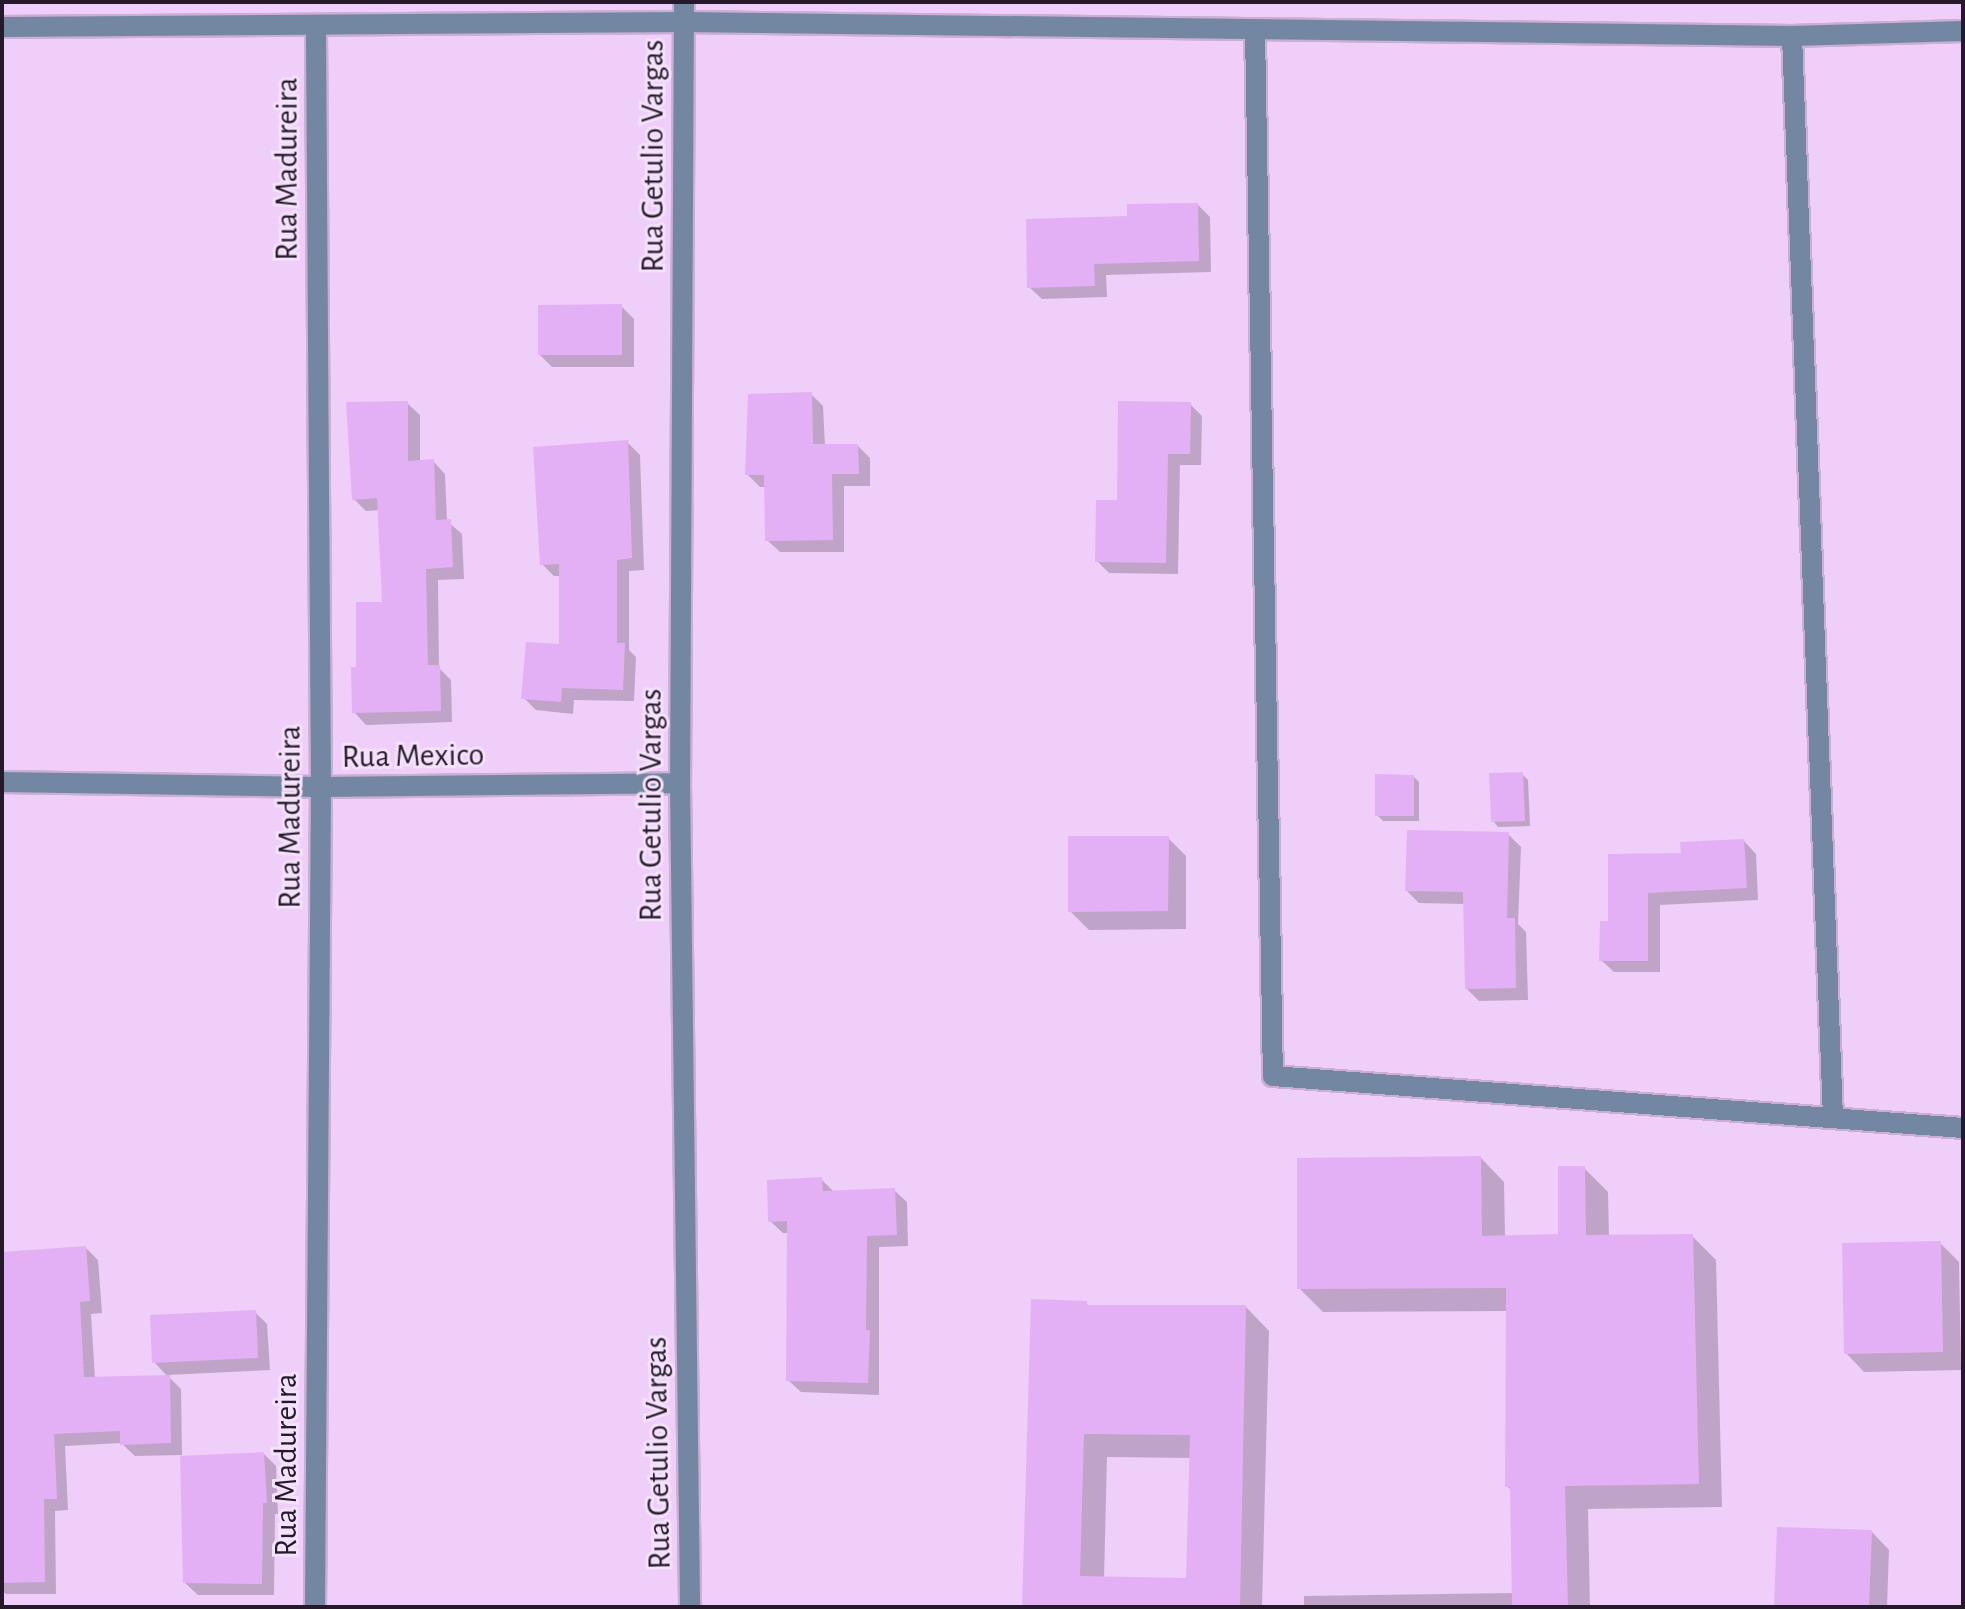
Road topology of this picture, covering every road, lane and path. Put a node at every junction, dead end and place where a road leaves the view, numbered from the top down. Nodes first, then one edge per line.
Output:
1 (684, 12) edge
2 (2, 27) edge
3 (316, 27) junction
4 (1255, 29) junction
5 (1963, 31) edge
6 (1792, 36) junction
7 (2, 782) edge
8 (680, 783) junction
9 (321, 787) junction
10 (1833, 1117) junction
11 (1963, 1128) edge
12 (315, 1607) edge
13 (690, 1607) edge

1 - 3 street
1 - 4 street
1 - 8 street, Rua Getulio Vargas
2 - 3 street
3 - 9 street, Rua Madureira
4 - 6 street
4 - 10 street
5 - 6 street
6 - 10 street
7 - 9 street, Rua Mexico
8 - 9 street, Rua Mexico
8 - 13 street, Rua Getulio Vargas
9 - 12 street, Rua Madureira
10 - 11 street

